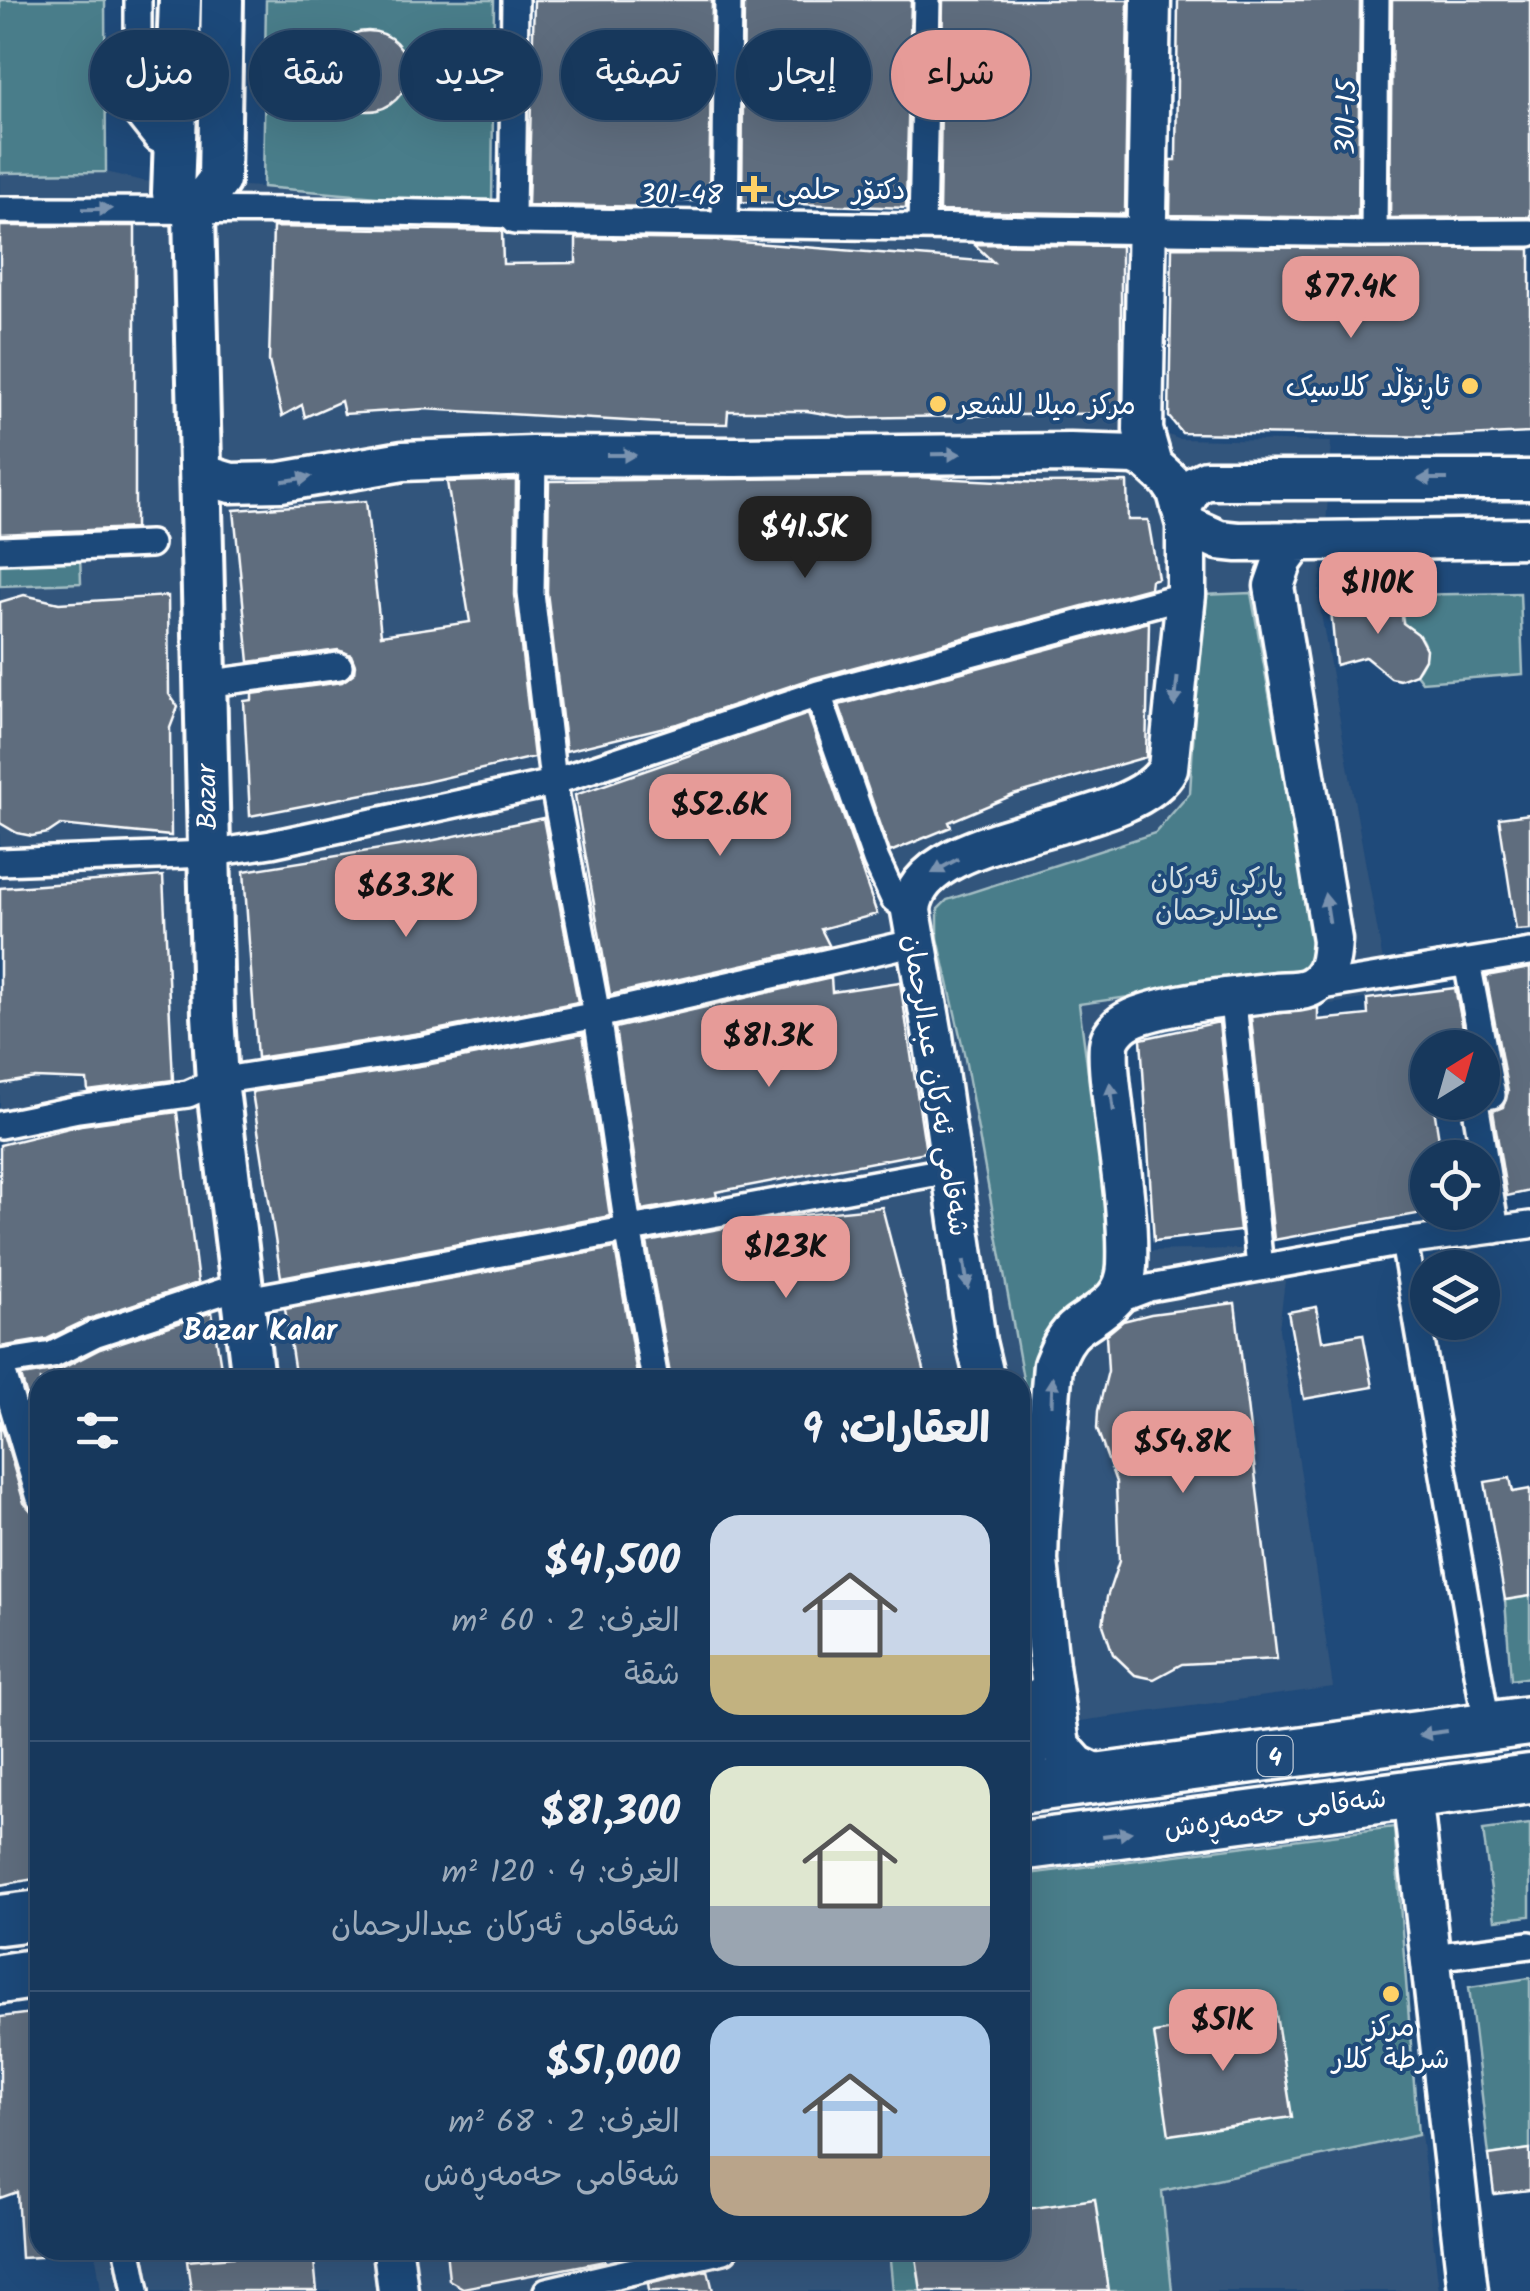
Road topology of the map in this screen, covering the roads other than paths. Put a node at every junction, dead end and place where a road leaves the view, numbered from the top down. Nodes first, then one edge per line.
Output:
1 (138, 0) edge
2 (180, 0) edge
3 (222, 0) edge
4 (515, 0) edge
5 (728, 0) edge
6 (927, 0) edge
7 (1150, 0) edge
8 (1376, 0) edge
9 (176, 145) junction
10 (0, 210) edge
11 (194, 212) junction
12 (513, 218) junction
13 (725, 224) junction
14 (922, 227) junction
15 (1148, 230) junction
16 (1530, 233) edge
17 (1374, 234) junction
18 (534, 456) junction
19 (1152, 464) junction
20 (201, 474) junction
21 (1530, 480) edge
22 (1183, 516) junction
23 (1530, 538) edge
24 (1297, 540) junction
25 (150, 544) dead end
26 (0, 550) edge
27 (1274, 586) junction
28 (1186, 595) junction
29 (340, 666) dead end
30 (204, 684) junction
31 (818, 694) junction
32 (553, 780) junction
33 (208, 854) junction
34 (0, 862) edge
35 (914, 927) junction
36 (1530, 952) edge
37 (1467, 962) junction
38 (1310, 988) junction
39 (1225, 998) junction
40 (597, 1015) junction
41 (1480, 1030) edge
42 (217, 1082) junction
43 (0, 1125) edge
44 (950, 1170) junction
45 (1530, 1225) edge
46 (628, 1228) junction
47 (1500, 1229) edge
48 (1496, 1230) edge
49 (1404, 1242) junction
50 (1260, 1268) junction
51 (240, 1294) junction
52 (1114, 1301) junction
53 (0, 1363) edge
54 (251, 1370) edge
55 (653, 1370) edge
56 (982, 1370) edge
57 (30, 1464) edge
58 (1030, 1509) edge
59 (1030, 1705) edge
60 (1509, 1723) edge
61 (1030, 1753) edge
62 (1104, 1778) junction
63 (1530, 1780) edge
64 (1030, 1788) edge
65 (1412, 1794) junction
66 (1030, 1845) edge
67 (30, 1916) edge
68 (0, 1920) edge
69 (1530, 1944) edge
70 (1432, 1957) junction
71 (30, 1974) edge
72 (0, 1979) edge
73 (130, 2260) edge
74 (394, 2260) edge
75 (681, 2260) edge
76 (136, 2291) edge
77 (398, 2291) edge
78 (547, 2291) edge
79 (1468, 2291) edge

1 - 9 street
2 - 9 main road
3 - 11 main road
4 - 12 street
5 - 13 street
6 - 14 street
7 - 15 street
8 - 17 street, 301-15
9 - 11 main road
10 -> 11 street, 301-48
11 - 12 street, 301-48
11 - 20 main road, Bazar
12 - 13 street, 301-48
13 - 14 street, 301-48
14 - 15 street, 301-48
15 - 17 street, 301-48
15 - 19 street
16 - 17 street, 301-48
18 -> 19 street
20 -> 18 street
18 - 32 street
19 - 22 street
20 - 30 main road, Bazar
21 -> 22 street
22 - 24 street
22 - 28 street
23 - 24 street
24 - 27 street
25 - 26 street
27 - 28 street
38 -> 27 street
28 - 31 street
28 -> 35 street, شەقامی ئەرکان عبدالرحمان
29 - 30 street
30 - 33 main road, Bazar
31 - 32 street
31 - 35 street
32 - 33 street
32 - 40 street
33 - 34 street
33 - 42 main road, Bazar
35 - 40 street
35 - 44 street, شەقامی ئەرکان عبدالرحمان
36 - 37 street
37 - 38 street
37 - 41 street
38 - 39 street
39 - 50 street
52 -> 39 street
40 - 42 street
40 - 46 street
42 - 43 street
42 - 51 main road, Bazar
44 - 46 street
44 -> 56 street, شەقامی ئەرکان عبدالرحمان
45 - 47 street
46 - 51 street
46 - 55 street
48 - 49 street
49 - 50 street
49 - 60 street
50 - 52 street
51 - 53 street
51 - 54 main road, Bazar
58 -> 52 street
53 - 57 street
58 - 62 street
59 - 61 street
60 -> 62 highway, شەقامی حەمەڕەش / 4
62 - 64 highway, شەقامی حەمەڕەش / 4
63 - 65 highway, شەقامی حەمەڕەش / 4
66 -> 65 highway, شەقامی حەمەڕەش / 4
65 - 70 street
67 - 68 highway
69 - 70 street
70 - 79 street
71 - 72 highway
73 - 76 street
74 - 77 street
75 - 78 street

